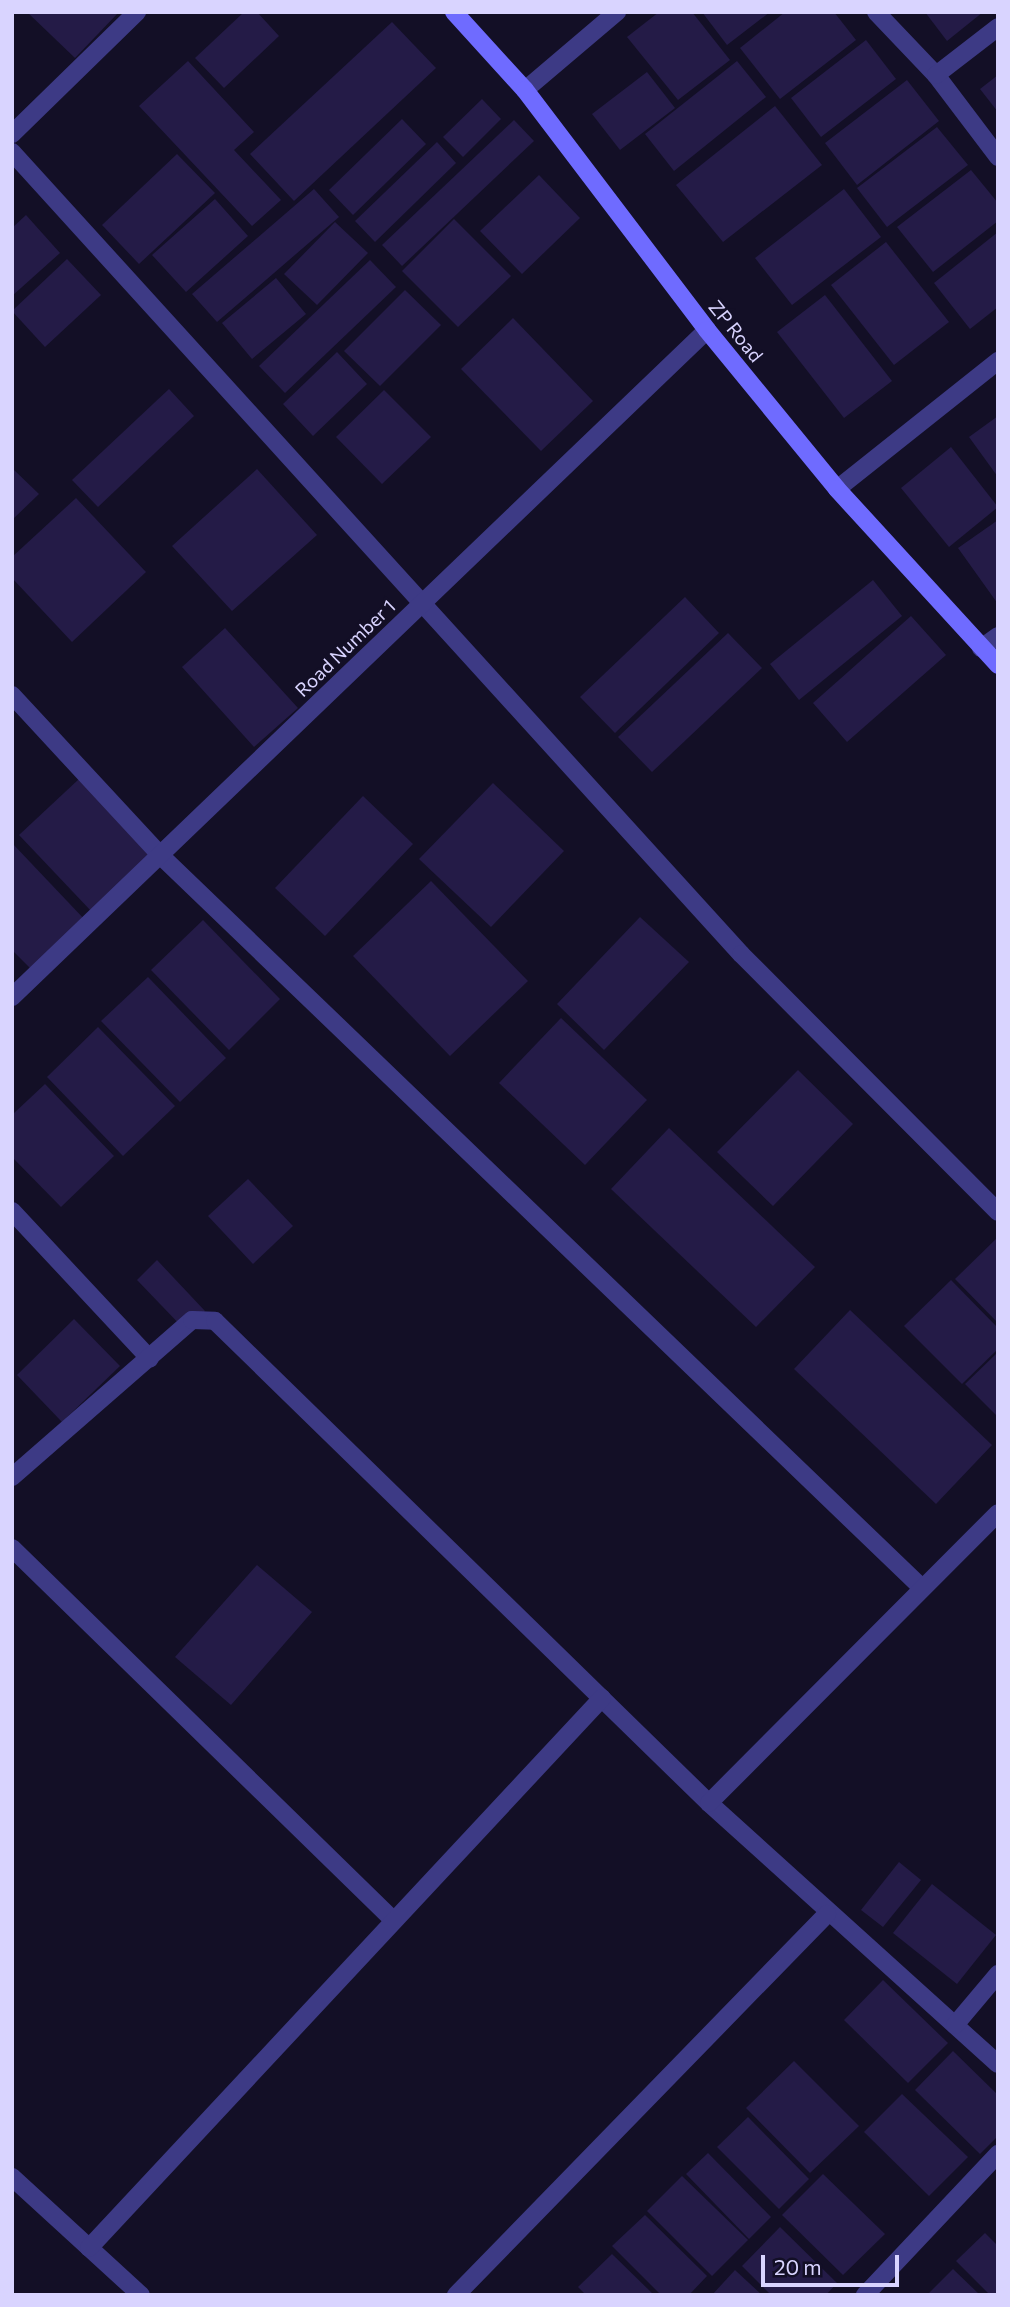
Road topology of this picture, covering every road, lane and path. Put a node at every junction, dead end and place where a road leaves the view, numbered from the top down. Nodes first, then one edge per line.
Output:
1 (137, 12) edge
2 (454, 12) edge
3 (617, 12) edge
4 (876, 12) edge
5 (998, 27) edge
6 (936, 75) junction
7 (525, 90) junction
8 (12, 134) edge
9 (12, 152) edge
10 (998, 157) edge
11 (707, 330) junction
12 (998, 360) edge
13 (837, 489) junction
14 (424, 602) junction
15 (998, 636) edge
16 (981, 648) junction
17 (998, 665) edge
18 (12, 695) edge
19 (160, 855) junction
20 (12, 997) edge
21 (12, 1211) edge
22 (998, 1212) edge
23 (150, 1359) junction
24 (12, 1478) edge
25 (998, 1513) edge
26 (12, 1548) edge
27 (921, 1587) junction
28 (602, 1698) junction
29 (709, 1803) junction
30 (827, 1913) junction
31 (392, 1919) junction
32 (998, 1974) edge
33 (955, 2025) junction
34 (998, 2064) edge
35 (998, 2154) edge
36 (12, 2177) edge
37 (89, 2248) junction
38 (141, 2295) edge
39 (456, 2295) edge
40 (865, 2295) edge

1 - 8 street
2 - 7 street, ZP Road
3 - 7 street
4 - 6 street
5 - 6 street
6 - 10 street
7 - 11 street, ZP Road
9 - 14 street
11 - 13 street, ZP Road
11 - 14 street, Road Number 1
12 - 13 street
13 - 16 street, ZP Road
14 - 19 street, Road Number 1
14 - 22 street
15 - 16 street
16 - 17 street, ZP Road
18 - 19 street
19 - 20 street, Road Number 1
19 - 27 street
21 - 23 street
23 - 24 street
23 - 28 street
25 - 27 street
26 - 31 street
27 - 29 street
28 - 29 street
28 - 31 street
29 - 30 street
30 - 33 street
30 - 39 street
31 - 37 street
32 - 33 street
33 - 34 street
35 - 40 street
36 - 37 street
37 - 38 street

